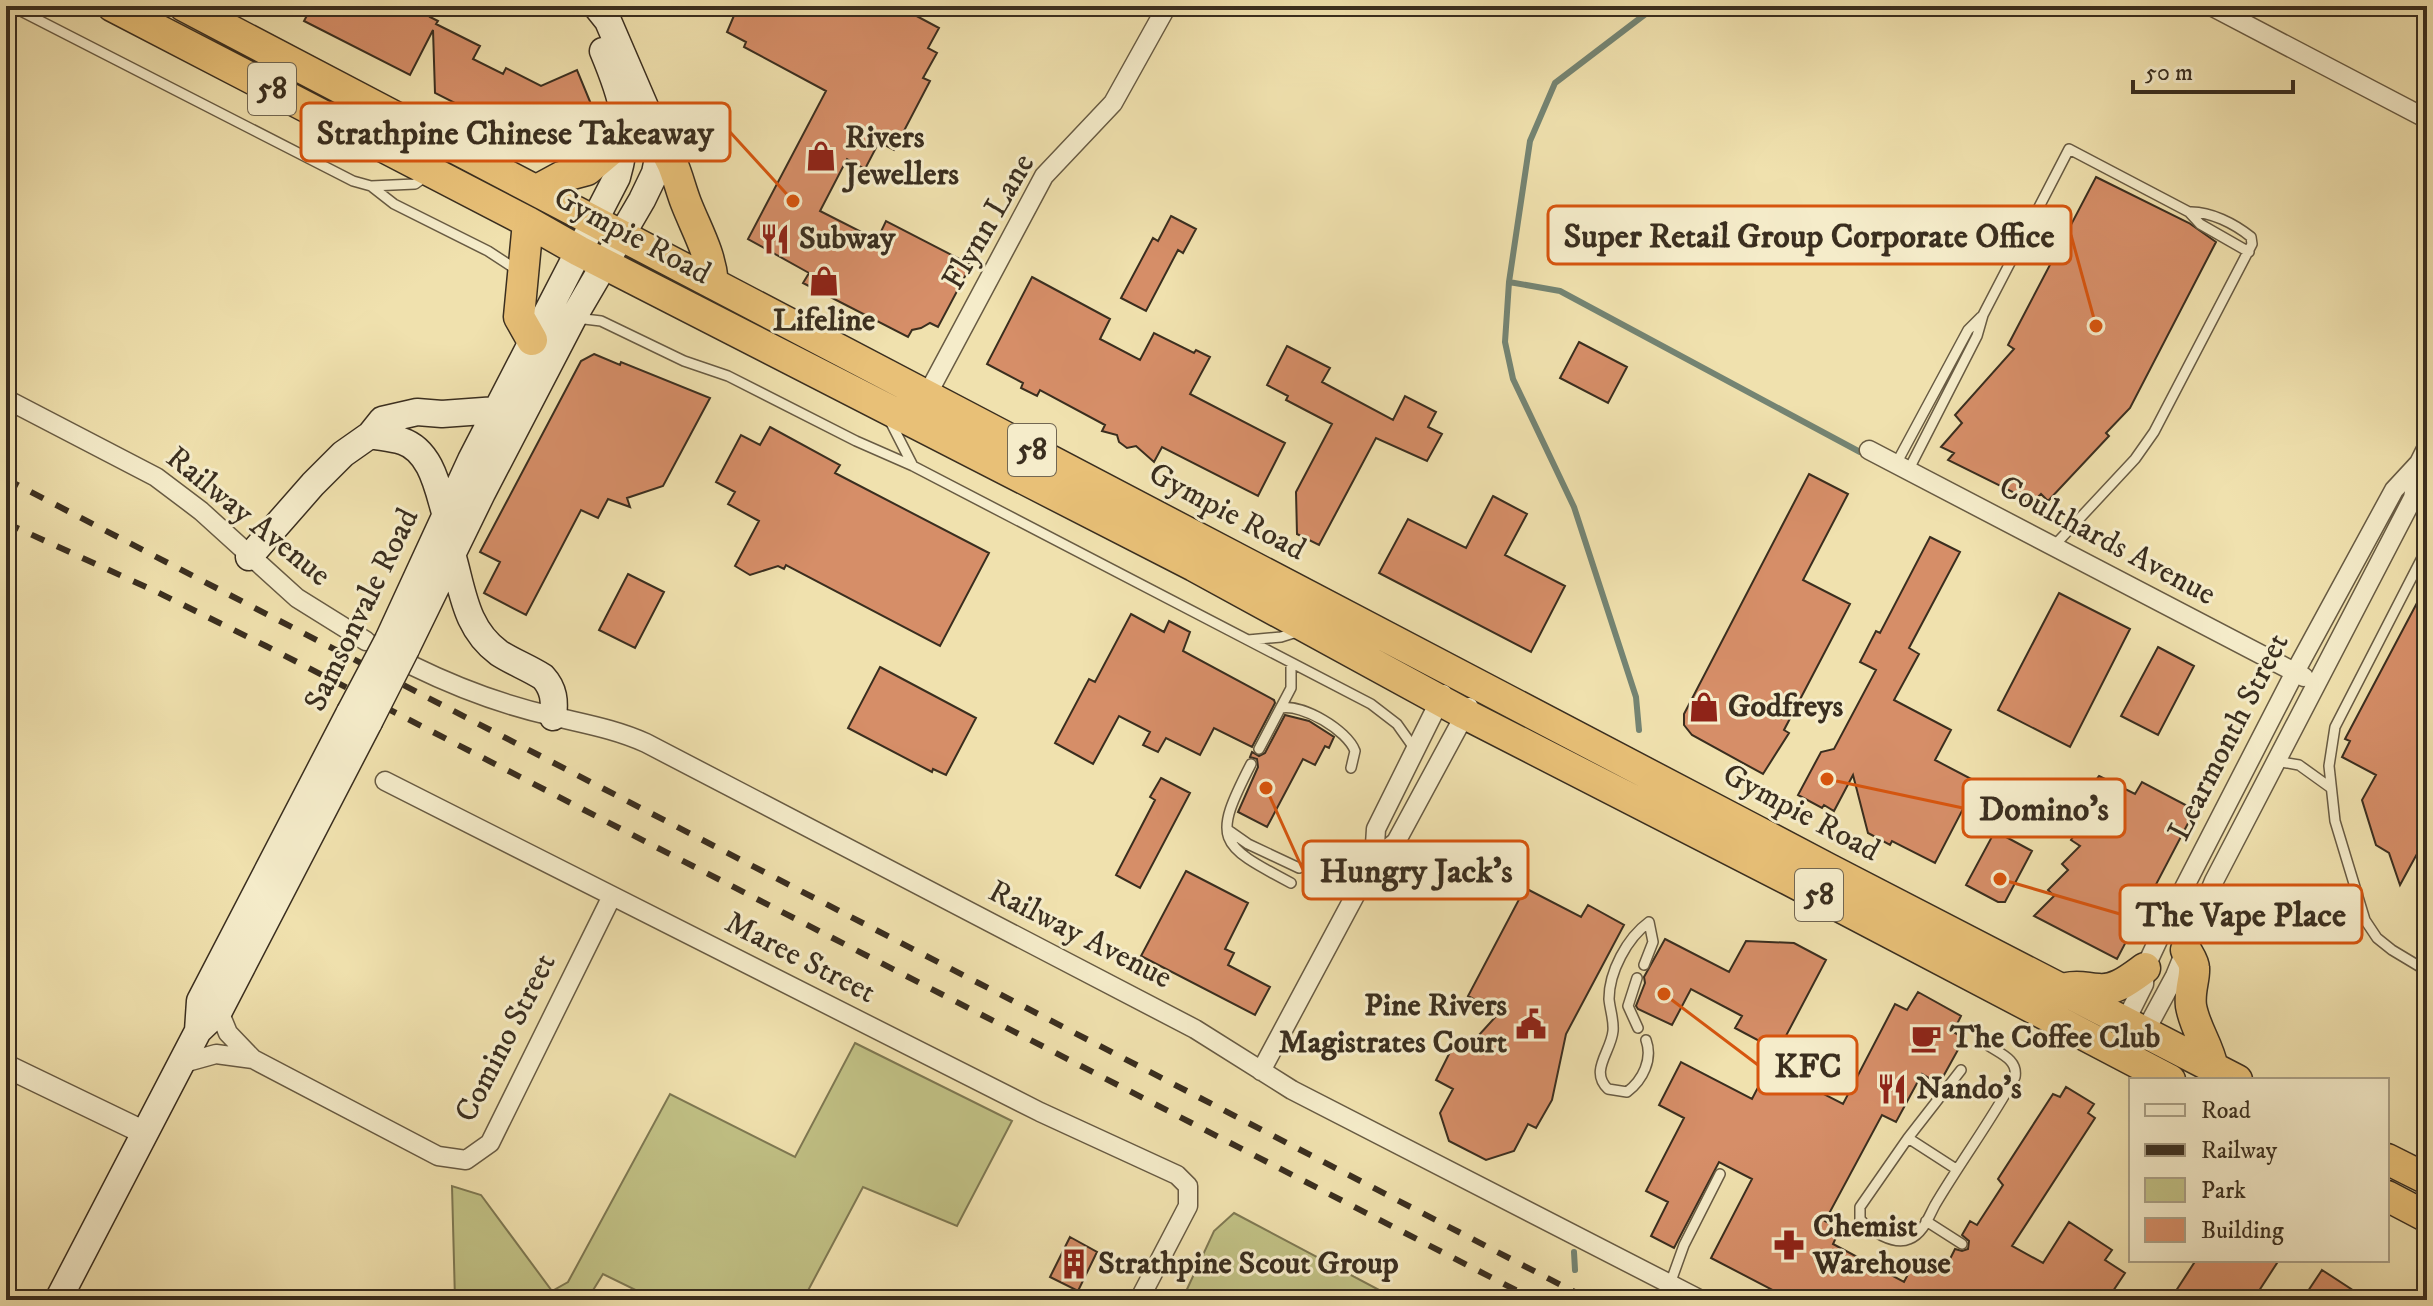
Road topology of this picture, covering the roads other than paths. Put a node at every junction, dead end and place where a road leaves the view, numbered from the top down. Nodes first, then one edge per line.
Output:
1 (11, 6) edge
2 (112, 6) edge
3 (184, 6) edge
4 (589, 6) edge
5 (596, 6) edge
6 (1167, 6) edge
7 (2211, 6) edge
8 (2427, 119) edge
9 (626, 137) junction
10 (661, 144) junction
11 (432, 172) junction
12 (371, 186) junction
13 (537, 190) junction
14 (2189, 212) junction
15 (528, 222) junction
16 (608, 227) junction
17 (2249, 252) junction
18 (591, 257) junction
19 (523, 273) junction
20 (713, 282) junction
21 (573, 318) junction
22 (532, 340) junction
23 (927, 395) junction
24 (6, 399) edge
25 (884, 409) junction
26 (497, 410) junction
27 (370, 435) junction
28 (1869, 450) dead end
29 (2423, 455) edge
30 (913, 466) junction
31 (1902, 468) junction
32 (446, 516) junction
33 (2053, 547) junction
34 (2427, 548) edge
35 (452, 554) junction
36 (249, 557) junction
37 (1307, 628) junction
38 (1246, 640) junction
39 (393, 649) junction
40 (1291, 664) junction
41 (1454, 672) junction
42 (2295, 672) junction
43 (2317, 683) junction
44 (1480, 686) junction
45 (1453, 707) junction
46 (1281, 708) junction
47 (360, 717) junction
48 (553, 717) junction
49 (1259, 749) dead end
50 (1416, 751) junction
51 (1251, 764) dead end
52 (2248, 765) junction
53 (1351, 768) dead end
54 (2273, 768) junction
55 (385, 781) dead end
56 (2331, 788) junction
57 (1226, 829) junction
58 (1374, 860) junction
59 (1299, 868) dead end
60 (1291, 883) dead end
61 (612, 896) junction
62 (2186, 950) junction
63 (1644, 965) dead end
64 (2145, 968) junction
65 (2427, 971) edge
66 (1637, 978) dead end
67 (2060, 989) junction
68 (219, 1011) junction
69 (1638, 1028) dead end
70 (198, 1031) junction
71 (1646, 1040) dead end
72 (2128, 1040) junction
73 (1989, 1046) dead end
74 (253, 1059) junction
75 (180, 1064) junction
76 (6, 1066) edge
77 (1961, 1070) dead end
78 (1261, 1071) junction
79 (2225, 1074) edge
80 (2168, 1078) edge
81 (145, 1133) junction
82 (1908, 1138) junction
83 (2389, 1160) edge
84 (1956, 1169) junction
85 (1720, 1174) dead end
86 (2427, 1179) edge
87 (2389, 1197) edge
88 (2427, 1217) edge
89 (1926, 1221) junction
90 (1962, 1244) dead end
91 (1670, 1284) junction
92 (58, 1300) edge
93 (1139, 1300) edge
94 (1701, 1300) edge

1 - 12 lane
2 - 11 highway, Gympie Road / 58
3 - 13 highway, Gympie Road / 58
4 - 9 main road
5 - 10 main road
6 - 23 street, Flynn Lane
7 - 8 street
9 - 13 highway
9 - 16 main road
10 - 16 main road
10 - 20 highway
11 - 12 lane
11 - 15 highway, Gympie Road / 58
12 - 19 lane
13 - 16 highway, Gympie Road / 58
14 - 17 lane
14 - 17 lane
14 - 31 lane
15 - 18 highway, Gympie Road / 58
15 - 19 highway
16 - 18 main road, Samsonvale Road
16 - 20 highway, Gympie Road / 58
17 - 33 lane
18 - 21 main road, Samsonvale Road
18 - 22 main road, Samsonvale Road
18 - 25 highway, Gympie Road / 58
19 - 22 highway
20 - 23 highway, Gympie Road / 58
21 - 30 lane
21 - 35 main road, Samsonvale Road
22 - 26 main road, Samsonvale Road
23 - 41 highway, Gympie Road / 58
24 - 36 street, Railway Avenue
25 - 30 lane
25 - 37 highway, Gympie Road / 58
26 - 27 main road
26 - 32 main road, Samsonvale Road
27 - 32 main road
27 - 36 main road
28 - 31 street, Coulthards Avenue
29 - 42 street, Learmonth Street
29 - 43 street, Learmonth Street
30 - 38 lane
31 - 33 street, Coulthards Avenue
32 - 39 main road, Samsonvale Road
33 - 42 street, Coulthards Avenue
34 - 56 lane
35 - 39 main road, Samsonvale Road
35 - 48 main road
36 - 39 street, Railway Avenue
37 - 38 lane
37 - 45 highway, Gympie Road / 58
38 - 40 lane
39 - 47 main road, Samsonvale Road, bridge
39 - 48 street, Railway Avenue
40 - 46 lane
40 - 50 lane
41 - 44 highway, Gympie Road / 58
41 - 45 street
42 - 43 street, Coulthards Avenue
42 - 52 street, Learmonth Street
43 - 54 street, Learmonth Street
44 - 45 street
44 - 67 highway, Gympie Road / 58
45 - 50 street
45 - 58 street
45 - 72 highway, Gympie Road / 58
46 - 49 lane
46 - 53 lane
47 - 68 main road, Samsonvale Road
47 - 70 main road, Samsonvale Road
48 - 78 street, Railway Avenue
50 - 58 street
51 - 57 lane
52 - 54 street
52 - 64 street, Learmonth Street
54 - 56 lane
54 - 62 street, Learmonth Street
55 - 61 street, Maree Street
56 - 65 lane
57 - 59 lane
57 - 60 lane
58 - 78 street
61 - 74 street, Comino Street
61 - 93 street, Maree Street
62 - 72 street, Learmonth Street
62 - 79 highway
63 - 71 lane
64 - 67 highway
64 - 72 street, Learmonth Street
66 - 69 lane
67 - 72 highway, Gympie Road / 58
68 - 70 main road, Samsonvale Road
68 - 74 street, Comino Street
70 - 75 main road, Samsonvale Road
72 - 79 highway, Gympie Road / 58
72 - 80 highway, Gympie Road / 58
73 - 84 lane
74 - 75 street, Comino Street
75 - 81 main road, Samsonvale Road
76 - 81 street
77 - 82 lane
78 - 91 street, Railway Avenue
81 - 92 main road, Samsonvale Road
82 - 84 lane
82 - 89 lane
83 - 86 highway
84 - 89 lane
85 - 91 lane
87 - 88 highway
89 - 90 lane
91 - 94 street, Railway Avenue

